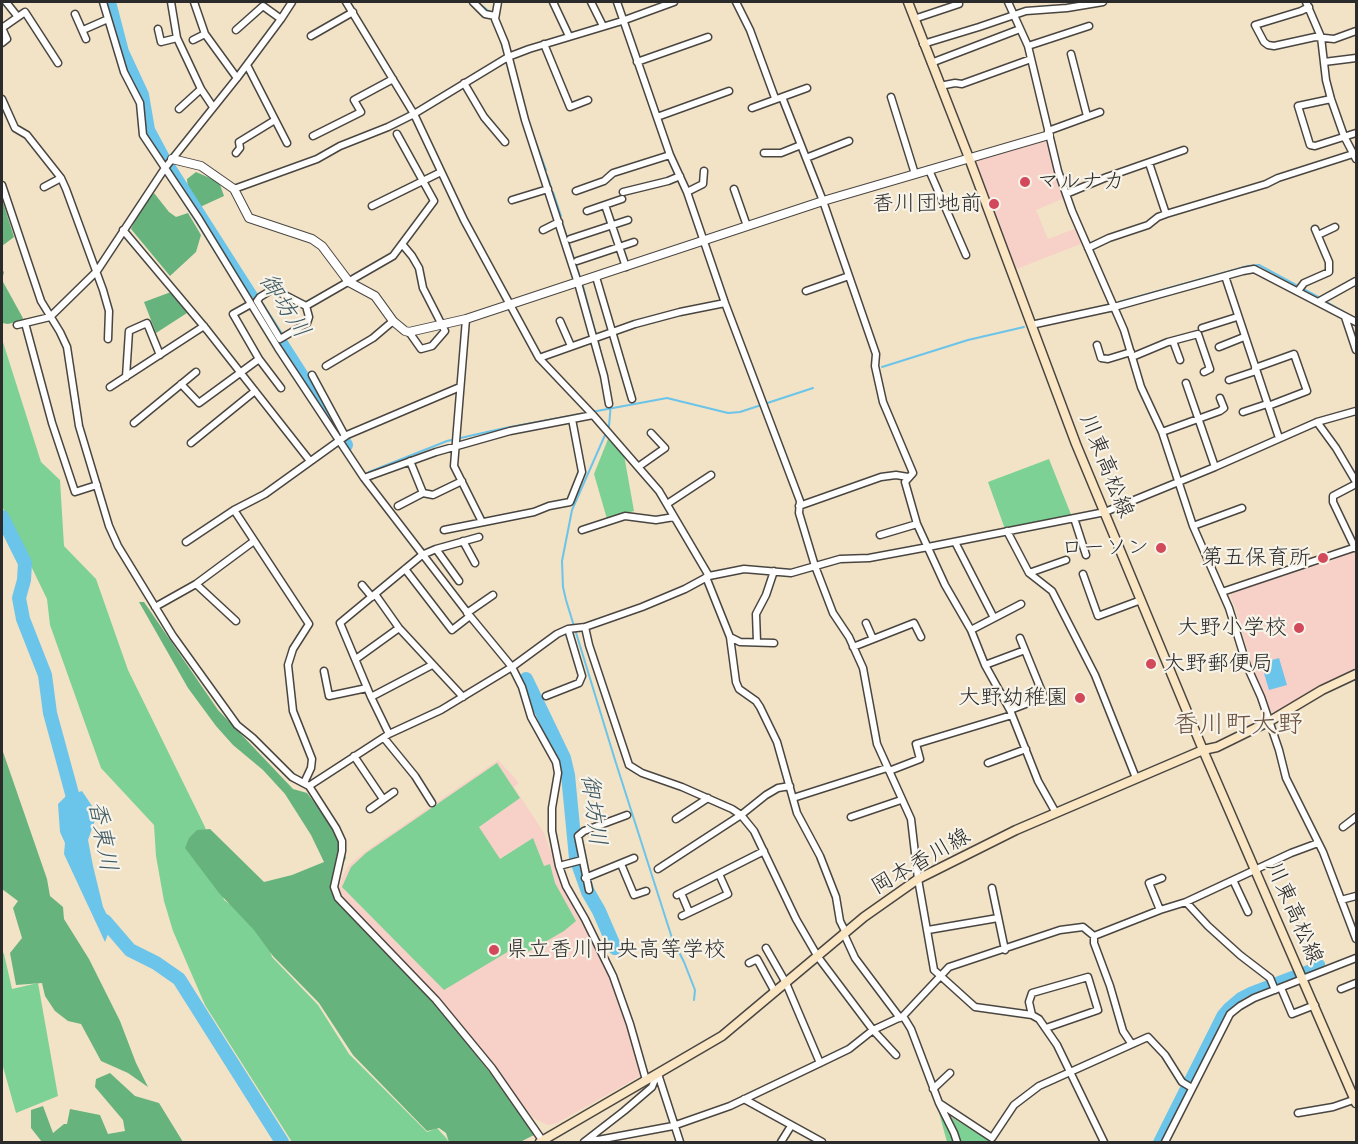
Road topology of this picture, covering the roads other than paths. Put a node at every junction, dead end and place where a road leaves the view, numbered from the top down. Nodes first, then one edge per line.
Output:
1 (6, 2) edge
2 (103, 2) edge
3 (171, 2) edge
4 (194, 2) edge
5 (292, 2) edge
6 (346, 2) edge
7 (473, 2) edge
8 (498, 2) edge
9 (553, 2) edge
10 (591, 2) edge
11 (617, 2) edge
12 (674, 2) edge
13 (736, 2) edge
14 (908, 2) edge
15 (1008, 2) edge
16 (1103, 2) edge
17 (950, 4) edge
18 (959, 4) dead end
19 (1307, 4) edge
20 (352, 12) junction
21 (75, 14) dead end
22 (1013, 14) junction
23 (495, 16) junction
24 (18, 17) junction
25 (108, 19) junction
26 (914, 19) junction
27 (281, 20) junction
28 (622, 21) junction
29 (603, 26) junction
30 (1089, 26) dead end
31 (158, 29) dead end
32 (1020, 29) junction
33 (83, 30) junction
34 (236, 30) dead end
35 (1356, 31) edge
36 (205, 34) junction
37 (311, 36) dead end
38 (569, 36) junction
39 (708, 37) dead end
40 (1322, 37) junction
41 (177, 38) junction
42 (86, 39) dead end
43 (193, 40) dead end
44 (2, 43) edge
45 (544, 44) junction
46 (923, 44) junction
47 (1028, 46) junction
48 (1071, 54) dead end
49 (508, 57) junction
50 (1356, 58) edge
51 (1031, 59) junction
52 (637, 62) junction
53 (1324, 62) junction
54 (58, 63) dead end
55 (931, 63) junction
56 (247, 64) junction
57 (237, 78) junction
58 (393, 79) junction
59 (464, 83) junction
60 (940, 86) junction
61 (807, 88) dead end
62 (201, 89) junction
63 (729, 91) dead end
64 (891, 97) dead end
65 (778, 98) junction
66 (2, 99) edge
67 (1331, 99) junction
68 (588, 100) dead end
69 (213, 107) junction
70 (752, 108) dead end
71 (179, 109) dead end
72 (1100, 111) dead end
73 (414, 114) junction
74 (1087, 116) junction
75 (657, 117) junction
76 (275, 120) junction
77 (1048, 133) junction
78 (1356, 133) edge
79 (397, 134) dead end
80 (313, 136) dead end
81 (1344, 136) junction
82 (849, 141) dead end
83 (505, 142) dead end
84 (287, 143) dead end
85 (801, 145) junction
86 (1184, 150) dead end
87 (236, 153) dead end
88 (764, 153) dead end
89 (670, 155) junction
90 (1355, 156) edge
91 (806, 158) junction
92 (969, 158) junction
93 (172, 159) junction
94 (1149, 162) junction
95 (165, 168) junction
96 (929, 170) junction
97 (704, 171) dead end
98 (441, 172) junction
99 (915, 174) junction
100 (680, 176) junction
101 (61, 178) junction
102 (422, 180) junction
103 (2, 185) edge
104 (44, 187) dead end
105 (234, 189) junction
106 (549, 189) junction
107 (734, 189) dead end
108 (576, 191) dead end
109 (687, 192) junction
110 (1066, 194) junction
111 (512, 200) dead end
112 (823, 201) junction
113 (605, 205) junction
114 (372, 206) dead end
115 (587, 211) dead end
116 (1166, 214) junction
117 (628, 220) dead end
118 (559, 222) junction
119 (612, 226) junction
120 (747, 226) junction
121 (1335, 227) dead end
122 (123, 230) junction
123 (543, 230) dead end
124 (570, 239) dead end
125 (703, 241) junction
126 (634, 242) dead end
127 (402, 244) junction
128 (619, 247) junction
129 (1088, 248) junction
130 (966, 255) dead end
131 (577, 261) dead end
132 (626, 267) junction
133 (97, 271) junction
134 (849, 276) junction
135 (1225, 276) junction
136 (596, 277) junction
137 (349, 282) junction
138 (578, 283) junction
139 (1356, 283) edge
140 (1300, 289) junction
141 (806, 291) dead end
142 (1320, 300) junction
143 (725, 303) junction
144 (251, 304) junction
145 (509, 305) junction
146 (306, 306) junction
147 (1114, 307) junction
148 (1345, 316) junction
149 (51, 317) junction
150 (1237, 317) junction
151 (466, 319) junction
152 (393, 321) junction
153 (560, 321) dead end
154 (1356, 322) edge
155 (443, 324) junction
156 (1032, 325) junction
157 (204, 326) junction
158 (1202, 328) dead end
159 (612, 331) junction
160 (409, 332) junction
161 (1244, 337) junction
162 (594, 338) junction
163 (108, 339) dead end
164 (1173, 341) junction
165 (1097, 345) dead end
166 (571, 346) junction
167 (1220, 347) dead end
168 (1356, 350) edge
169 (1132, 354) junction
170 (160, 355) junction
171 (259, 358) junction
172 (539, 358) junction
173 (1180, 360) dead end
174 (326, 366) dead end
175 (1255, 369) junction
176 (196, 372) dead end
177 (1204, 372) dead end
178 (241, 373) junction
179 (312, 375) dead end
180 (126, 376) junction
181 (1229, 380) dead end
182 (1186, 383) dead end
183 (181, 384) junction
184 (110, 387) dead end
185 (460, 387) junction
186 (281, 388) dead end
187 (255, 392) junction
188 (1220, 398) dead end
189 (632, 399) dead end
190 (609, 404) dead end
191 (1267, 405) junction
192 (1356, 411) edge
193 (1243, 412) dead end
194 (593, 415) junction
195 (572, 419) junction
196 (1198, 419) junction
197 (1317, 422) junction
198 (134, 423) dead end
199 (1162, 432) junction
200 (651, 434) dead end
201 (342, 438) junction
202 (1279, 438) junction
203 (191, 443) dead end
204 (454, 446) junction
205 (310, 461) junction
206 (410, 461) junction
207 (638, 467) junction
208 (1215, 467) junction
209 (711, 475) dead end
210 (908, 477) junction
211 (364, 478) junction
212 (462, 481) junction
213 (1178, 483) junction
214 (1356, 483) edge
215 (97, 485) junction
216 (423, 493) junction
217 (667, 504) junction
218 (398, 506) dead end
219 (799, 506) junction
220 (1242, 508) dead end
221 (234, 510) junction
222 (1105, 512) junction
223 (674, 517) junction
224 (1074, 518) junction
225 (482, 522) junction
226 (917, 524) junction
227 (1193, 526) junction
228 (444, 530) dead end
229 (582, 530) dead end
230 (1007, 531) junction
231 (880, 535) dead end
232 (479, 537) dead end
233 (254, 541) junction
234 (463, 541) junction
235 (186, 542) dead end
236 (955, 542) junction
237 (928, 547) junction
238 (1356, 547) edge
239 (436, 549) junction
240 (422, 555) junction
241 (1086, 555) dead end
242 (1066, 560) dead end
243 (475, 563) dead end
244 (815, 566) junction
245 (405, 569) junction
246 (774, 571) junction
247 (1029, 573) junction
248 (1083, 574) dead end
249 (708, 577) junction
250 (459, 581) dead end
251 (196, 584) junction
252 (362, 585) dead end
253 (1222, 592) junction
254 (493, 595) dead end
255 (374, 596) junction
256 (1141, 600) junction
257 (1021, 604) dead end
258 (155, 608) junction
259 (469, 615) junction
260 (994, 618) junction
261 (236, 621) dead end
262 (866, 623) dead end
263 (399, 627) junction
264 (585, 627) junction
265 (568, 628) junction
266 (971, 630) junction
267 (730, 637) junction
268 (921, 637) dead end
269 (1020, 638) dead end
270 (873, 639) junction
271 (757, 642) junction
272 (774, 643) dead end
273 (854, 647) junction
274 (1025, 651) junction
275 (356, 659) junction
276 (432, 665) junction
277 (985, 665) junction
278 (512, 667) junction
279 (324, 671) dead end
280 (1356, 674) edge
281 (367, 688) junction
282 (463, 696) junction
283 (546, 696) dead end
284 (371, 697) junction
285 (1011, 713) junction
286 (1270, 721) junction
287 (387, 736) junction
288 (1026, 749) junction
289 (1203, 750) junction
290 (354, 756) junction
291 (988, 764) dead end
292 (888, 770) junction
293 (1137, 778) junction
294 (306, 784) junction
295 (789, 786) junction
296 (394, 792) dead end
297 (708, 798) junction
298 (793, 798) junction
299 (383, 799) junction
300 (901, 800) junction
301 (432, 802) dead end
302 (370, 808) dead end
303 (1056, 813) junction
304 (627, 815) dead end
305 (741, 815) junction
306 (1356, 817) edge
307 (851, 818) dead end
308 (676, 819) dead end
309 (1343, 827) dead end
310 (1318, 843) junction
311 (764, 851) junction
312 (634, 858) dead end
313 (582, 861) junction
314 (621, 864) junction
315 (559, 866) junction
316 (658, 869) dead end
317 (1256, 870) junction
318 (719, 874) junction
319 (585, 878) junction
320 (1162, 878) dead end
321 (918, 879) junction
322 (1233, 880) junction
323 (992, 888) dead end
324 (589, 890) dead end
325 (646, 891) dead end
326 (1356, 896) edge
327 (1341, 900) junction
328 (1186, 902) junction
329 (1160, 910) junction
330 (689, 912) junction
331 (1248, 912) dead end
332 (682, 916) dead end
333 (998, 918) junction
334 (928, 930) junction
335 (845, 933) junction
336 (1094, 936) junction
337 (1356, 939) edge
338 (766, 948) dead end
339 (1005, 950) junction
340 (818, 957) junction
341 (1356, 958) edge
342 (749, 963) dead end
343 (939, 975) junction
344 (1304, 979) junction
345 (786, 983) junction
346 (1356, 983) edge
347 (1277, 989) junction
348 (1341, 989) dead end
349 (775, 992) junction
350 (1315, 1005) junction
351 (1032, 1015) junction
352 (902, 1017) junction
353 (1046, 1028) junction
354 (873, 1030) junction
355 (1131, 1043) junction
356 (896, 1055) dead end
357 (820, 1063) junction
358 (950, 1073) dead end
359 (1071, 1073) junction
360 (657, 1074) junction
361 (646, 1080) junction
362 (1192, 1088) junction
363 (933, 1089) junction
364 (744, 1099) junction
365 (1356, 1100) edge
366 (939, 1103) junction
367 (1298, 1113) dead end
368 (674, 1125) junction
369 (791, 1126) junction
370 (541, 1141) edge
371 (587, 1141) edge
372 (680, 1143) edge
373 (781, 1143) edge
374 (822, 1143) edge
375 (957, 1143) edge
376 (1104, 1143) edge
377 (1165, 1143) edge

1 - 24 street
2 - 25 street
3 - 41 street
4 - 36 street
5 - 27 street
6 - 20 street
7 - 23 street
8 - 23 street
9 - 38 street
10 - 29 street
11 - 28 street
12 - 28 street
13 - 65 street
14 - 26 main road, 川東高松線
15 - 22 street
16 - 22 street
17 - 18 street
17 - 26 street
19 - 40 street
19 - 40 street
20 - 37 street
20 - 58 street
21 - 33 street
22 - 32 street
22 - 46 street
23 - 49 street
24 - 44 street
24 - 54 street
25 - 33 street
25 - 95 street
26 - 46 main road, 川東高松線
27 - 34 street
27 - 56 street
28 - 29 street
28 - 52 street
29 - 38 street
30 - 47 street
31 - 41 street
32 - 47 street
32 - 55 street
33 - 42 street
35 - 40 street
36 - 43 street
36 - 57 street
38 - 45 street
39 - 52 street
40 - 53 street
41 - 62 street
45 - 49 street
45 - 68 street
46 - 55 main road, 川東高松線
47 - 51 street
48 - 74 street
49 - 59 street
49 - 106 street
50 - 53 street
51 - 60 street
51 - 77 street
52 - 75 street
53 - 67 street
55 - 60 main road, 川東高松線
56 - 57 street
56 - 76 street
57 - 69 street
58 - 73 street
58 - 80 street
59 - 73 street
59 - 83 street
60 - 92 main road, 川東高松線
61 - 65 street
62 - 69 street
62 - 71 street
63 - 75 street
64 - 99 street
65 - 70 street
65 - 85 street
66 - 101 street
67 - 81 street
67 - 81 street
69 - 93 street
72 - 74 street
73 - 98 street
73 - 105 street
74 - 77 street
75 - 89 street
76 - 84 street
76 - 87 street
77 - 92 street
77 - 110 street
78 - 81 street
79 - 102 street
81 - 90 street
82 - 91 street
85 - 88 street
85 - 91 street
86 - 94 street
89 - 100 street
89 - 108 street
90 - 116 street
91 - 112 street
92 - 96 street
92 - 156 main road, 川東高松線
93 - 95 street
93 - 105 street
94 - 110 street
94 - 116 street
95 - 122 street
95 - 144 street
96 - 99 street
96 - 130 street
97 - 109 street
98 - 102 street
98 - 145 street
99 - 112 street
100 - 109 street
100 - 113 street
101 - 104 street
101 - 133 street
102 - 114 street
102 - 127 street
103 - 149 street
105 - 137 street
106 - 111 street
106 - 118 street
107 - 120 street
109 - 125 street
110 - 129 street
112 - 120 street
112 - 134 street
113 - 115 street
113 - 119 street
116 - 129 street
117 - 119 street
118 - 123 street
118 - 138 street
119 - 124 street
119 - 128 street
120 - 125 street
121 - 140 street
122 - 133 street
122 - 157 street
125 - 132 street
125 - 143 street
126 - 128 street
127 - 137 street
127 - 155 street
128 - 131 street
128 - 132 street
129 - 147 street
132 - 136 street
133 - 149 street
133 - 163 street
134 - 141 street
134 - 210 street
135 - 140 street
135 - 147 street
135 - 150 street
136 - 138 street
136 - 159 street
137 - 146 street
137 - 152 street
138 - 145 street
138 - 162 street
139 - 142 street
140 - 142 street
142 - 148 street
143 - 159 street
143 - 219 street
144 - 171 street
144 - 201 street
145 - 151 street
145 - 172 street
146 - 146 street
147 - 156 street
147 - 169 street
148 - 154 street
148 - 168 street
149 - 215 street
149 - 215 street
150 - 158 street
150 - 161 street
151 - 155 street
151 - 185 street
152 - 160 street
152 - 174 street
153 - 166 street
155 - 160 street
155 - 160 street
156 - 222 main road, 川東高松線
157 - 170 street
157 - 178 street
159 - 162 street
159 - 189 street
161 - 167 street
161 - 175 street
162 - 166 street
162 - 190 street
164 - 169 street
164 - 173 street
164 - 177 street
165 - 169 street
166 - 172 street
169 - 199 street
170 - 180 street
170 - 180 street
171 - 178 street
171 - 186 street
172 - 194 street
175 - 181 street
175 - 191 street
175 - 191 street
176 - 183 street
178 - 183 street
178 - 187 street
179 - 201 street
180 - 184 street
182 - 196 street
183 - 198 street
185 - 201 street
185 - 204 street
187 - 203 street
187 - 205 street
188 - 196 street
191 - 193 street
191 - 202 street
192 - 197 street
194 - 195 street
194 - 207 street
195 - 204 street
195 - 225 street
196 - 199 street
196 - 208 street
197 - 202 street
197 - 214 street
199 - 213 street
200 - 207 street
201 - 205 street
201 - 211 street
202 - 208 street
204 - 206 street
204 - 212 street
205 - 221 street
206 - 211 street
206 - 216 street
207 - 217 street
208 - 213 street
209 - 217 street
210 - 219 street
210 - 226 street
211 - 240 street
212 - 216 street
212 - 225 street
213 - 222 street
213 - 227 street
214 - 238 street
215 - 258 street
216 - 218 street
217 - 223 street
219 - 244 street
220 - 227 street
221 - 233 street
221 - 235 street
222 - 224 street
222 - 256 main road, 川東高松線
223 - 229 street
223 - 249 street
224 - 230 street
224 - 241 street
225 - 228 street
226 - 231 street
226 - 237 street
227 - 253 street
230 - 236 street
230 - 247 street
232 - 234 street
233 - 251 street
233 - 294 street
234 - 239 street
234 - 243 street
236 - 237 street
236 - 260 street
237 - 244 street
237 - 266 street
238 - 253 street
239 - 240 street
239 - 250 street
240 - 245 street
240 - 259 street
242 - 247 street
244 - 246 street
244 - 273 street
245 - 255 street
245 - 259 street
246 - 249 street
246 - 271 street
247 - 293 street
248 - 256 street
249 - 264 street
249 - 267 street
251 - 258 street
251 - 261 street
252 - 255 street
253 - 286 street
254 - 259 street
255 - 263 street
255 - 275 street
256 - 289 main road, 川東高松線
257 - 260 street
258 - 294 street
259 - 278 street
260 - 266 street
262 - 270 street
263 - 275 street
263 - 276 street
264 - 265 street
264 - 297 street
265 - 278 street
265 - 283 street
266 - 277 street
267 - 271 street
267 - 295 street
268 - 270 street
269 - 274 street
270 - 273 street
271 - 272 street
273 - 292 street
274 - 277 street
274 - 285 street
275 - 281 street
276 - 282 street
276 - 284 street
277 - 285 street
278 - 282 street
278 - 315 street
279 - 281 street
280 - 286 main road, 岡本香川線
281 - 284 street
282 - 287 street
284 - 287 street
285 - 288 street
285 - 292 street
286 - 289 main road, 岡本香川線
286 - 310 street
287 - 290 street
287 - 301 street
288 - 291 street
288 - 303 street
289 - 293 main road, 岡本香川線
289 - 317 main road, 川東高松線
290 - 294 street
290 - 299 street
292 - 298 street
292 - 300 street
293 - 303 main road, 岡本香川線
294 - 370 street
295 - 298 street
295 - 305 street
296 - 299 street
297 - 305 street
297 - 308 street
298 - 335 street
299 - 302 street
300 - 307 street
300 - 321 street
303 - 321 main road, 岡本香川線
304 - 313 street
305 - 311 street
305 - 316 street
306 - 309 street
310 - 317 street
310 - 327 street
311 - 318 street
311 - 340 street
312 - 314 street
313 - 315 street
313 - 319 street
314 - 319 street
314 - 325 street
315 - 361 street
317 - 322 street
317 - 344 main road, 川東高松線
318 - 330 street
318 - 330 street
319 - 324 street
320 - 329 street
321 - 334 street
321 - 335 main road, 岡本香川線
322 - 328 street
322 - 331 street
323 - 333 street
326 - 327 street
327 - 337 street
328 - 329 street
328 - 347 street
329 - 336 street
330 - 332 street
333 - 334 street
333 - 339 street
334 - 343 street
335 - 340 main road, 岡本香川線
335 - 352 street
336 - 339 street
336 - 355 street
338 - 345 street
339 - 343 street
340 - 345 main road, 岡本香川線
340 - 354 street
341 - 344 street
342 - 349 street
343 - 351 street
343 - 352 street
344 - 347 street
344 - 350 main road, 川東高松線
345 - 349 main road, 岡本香川線
345 - 357 street
346 - 348 street
347 - 350 street
347 - 362 street
349 - 360 main road, 岡本香川線
350 - 365 main road, 川東高松線
351 - 353 street
351 - 353 street
352 - 354 street
352 - 363 street
353 - 359 street
354 - 356 street
354 - 357 street
355 - 359 street
355 - 362 street
357 - 364 street
358 - 363 street
359 - 366 street
359 - 376 street
360 - 361 main road, 岡本香川線
360 - 368 street
360 - 371 street
361 - 370 main road, 岡本香川線
362 - 377 street
363 - 366 street
364 - 368 street
364 - 369 street
365 - 367 street
366 - 375 street
368 - 371 street
368 - 372 street
369 - 373 street
369 - 374 street

